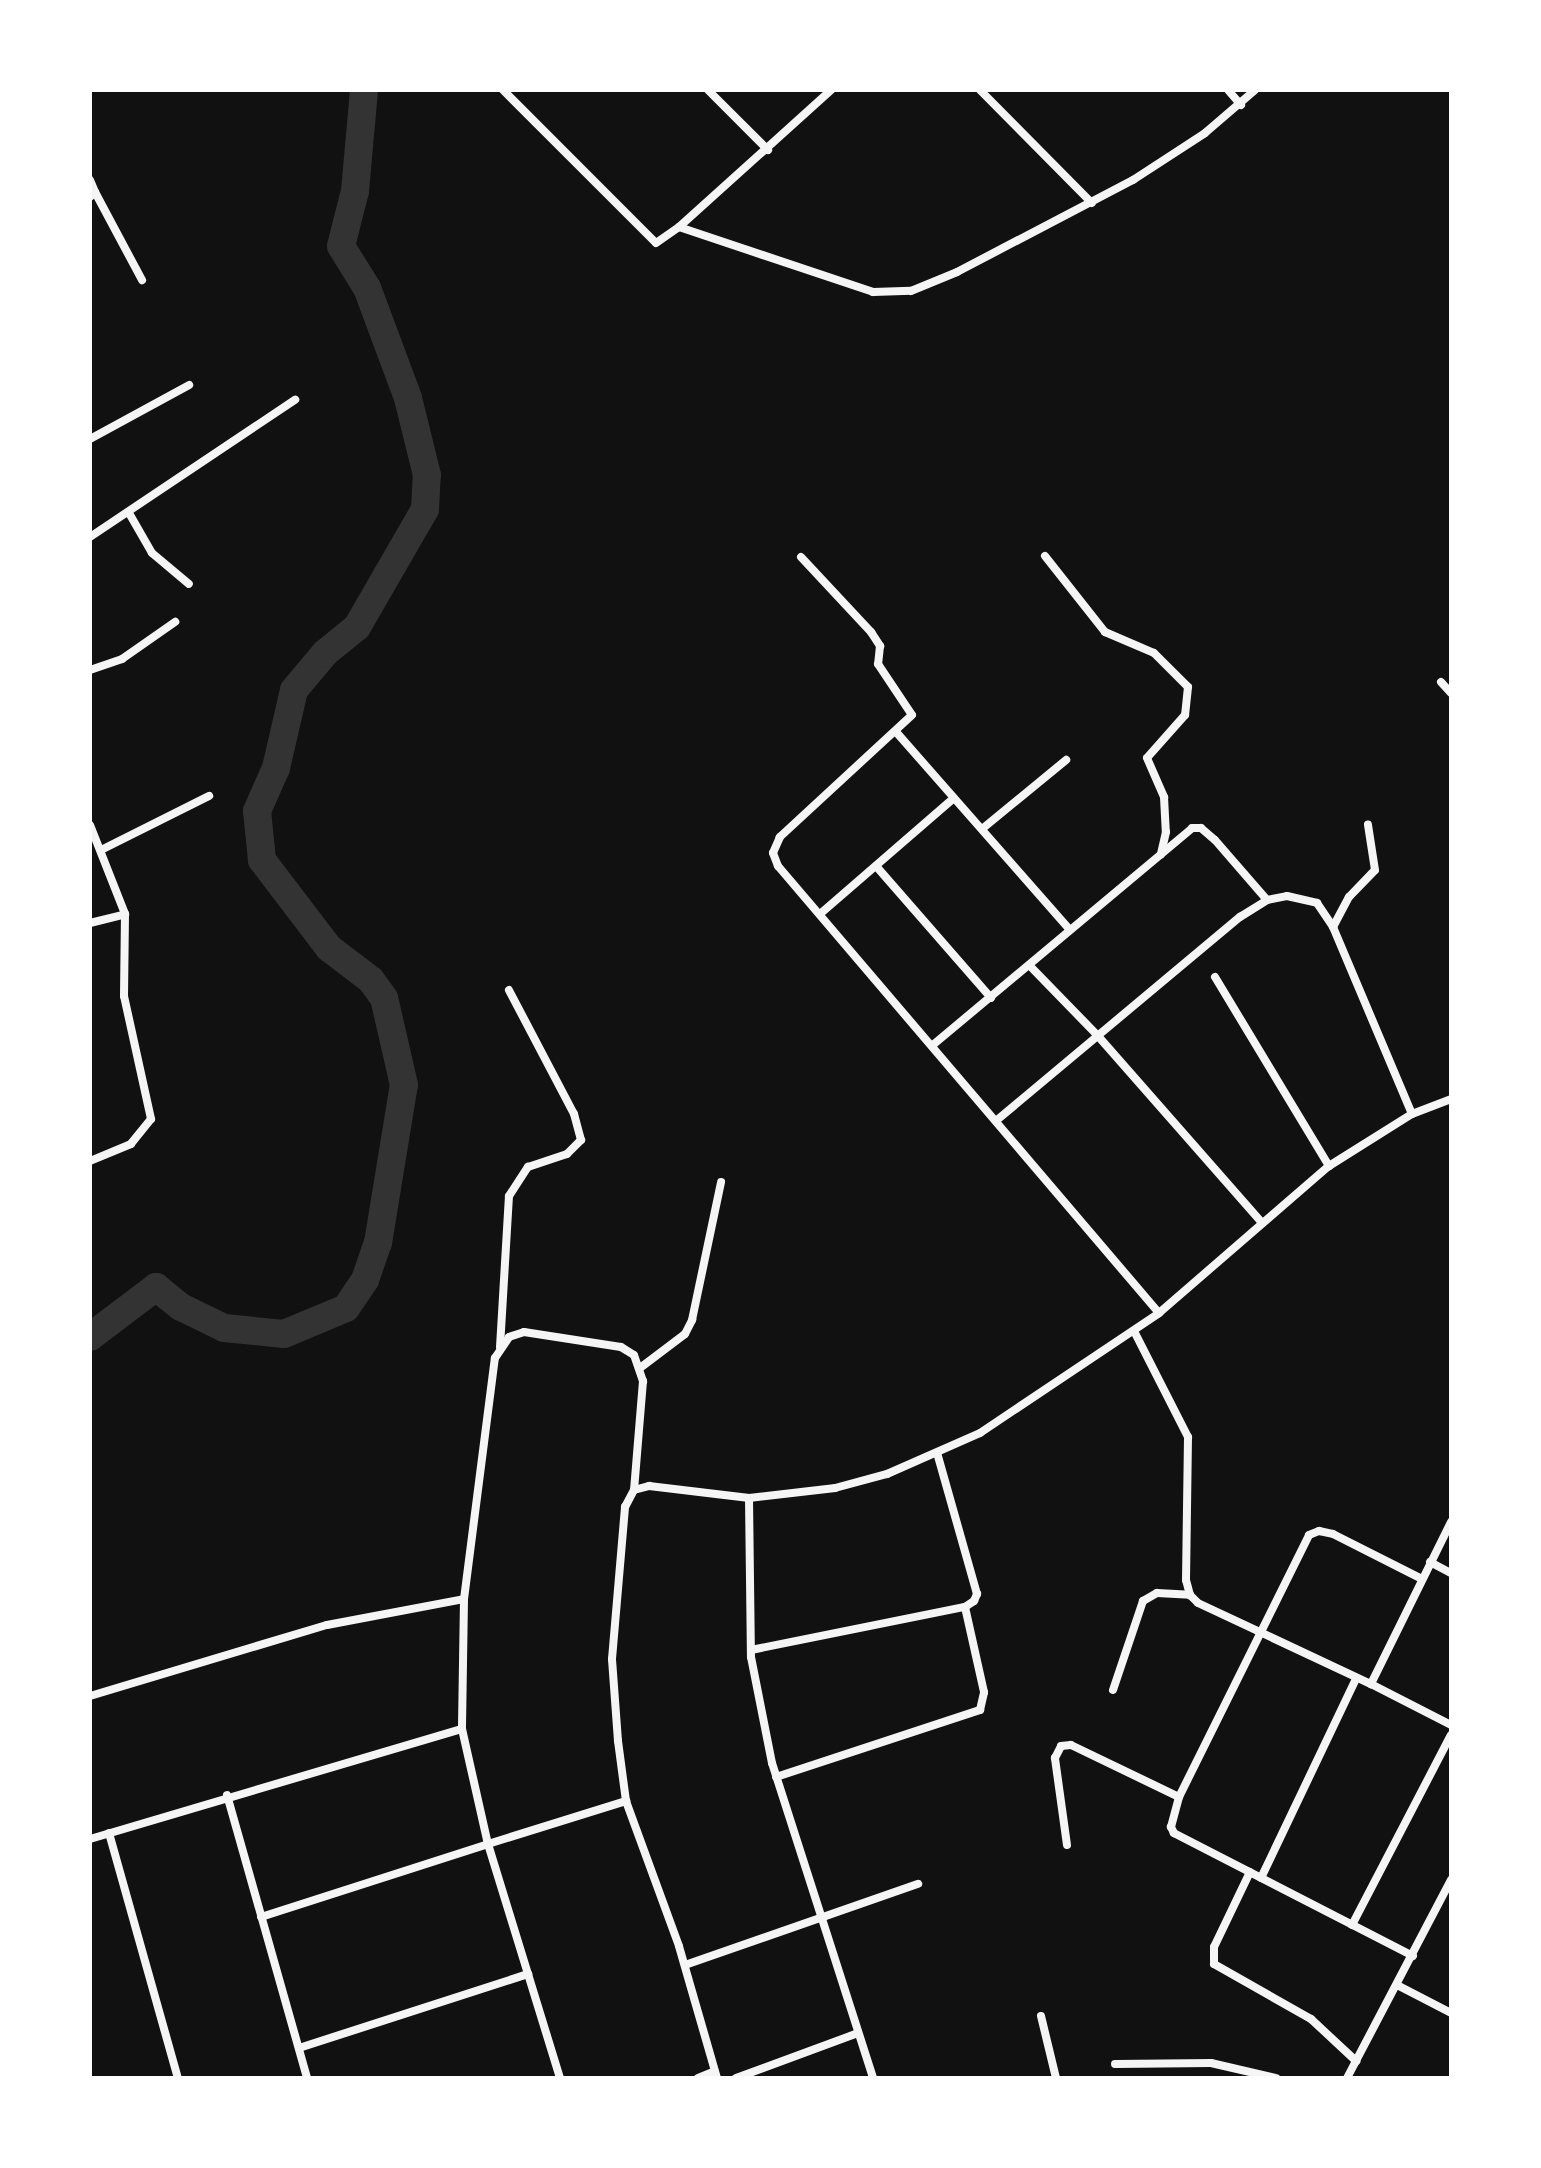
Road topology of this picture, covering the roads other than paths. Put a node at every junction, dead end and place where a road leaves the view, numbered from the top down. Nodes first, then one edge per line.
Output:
1 (502, 90) edge
2 (708, 90) edge
3 (830, 90) edge
4 (980, 90) edge
5 (1228, 90) edge
6 (1255, 90) edge
7 (1241, 104) junction
8 (768, 150) junction
9 (90, 180) edge
10 (92, 195) edge
11 (1092, 204) junction
12 (679, 228) junction
13 (142, 280) dead end
14 (189, 385) dead end
15 (295, 400) dead end
16 (90, 439) edge
17 (129, 512) junction
18 (90, 537) edge
19 (801, 556) dead end
20 (1045, 556) dead end
21 (189, 584) dead end
22 (175, 622) dead end
23 (90, 670) edge
24 (1442, 682) dead end
25 (1451, 693) edge
26 (897, 733) junction
27 (1066, 760) dead end
28 (209, 796) dead end
29 (954, 798) junction
30 (90, 825) edge
31 (1368, 825) dead end
32 (982, 830) junction
33 (101, 850) junction
34 (1161, 854) junction
35 (876, 866) junction
36 (1267, 900) junction
37 (125, 914) junction
38 (820, 914) junction
39 (90, 924) edge
40 (1333, 927) junction
41 (1070, 930) junction
42 (1030, 966) junction
43 (1215, 978) dead end
44 (509, 990) dead end
45 (991, 998) junction
46 (1098, 1036) junction
47 (934, 1044) junction
48 (1451, 1099) edge
49 (1412, 1114) junction
50 (998, 1120) junction
51 (90, 1161) edge
52 (1329, 1166) junction
53 (721, 1182) dead end
54 (1262, 1223) junction
55 (1159, 1313) junction
56 (1134, 1331) junction
57 (500, 1347) junction
58 (640, 1368) junction
59 (938, 1453) junction
60 (634, 1490) junction
61 (749, 1498) junction
62 (1451, 1522) edge
63 (1430, 1562) junction
64 (1451, 1573) edge
65 (1422, 1579) junction
66 (1190, 1595) junction
67 (464, 1599) junction
68 (965, 1606) junction
69 (1259, 1632) junction
70 (750, 1650) junction
71 (1356, 1678) junction
72 (1370, 1684) junction
73 (1114, 1690) dead end
74 (90, 1696) edge
75 (1451, 1724) edge
76 (462, 1729) junction
77 (1451, 1735) edge
78 (776, 1777) junction
79 (227, 1795) junction
80 (1179, 1797) junction
81 (626, 1802) junction
82 (109, 1832) junction
83 (90, 1839) edge
84 (488, 1844) junction
85 (1067, 1845) dead end
86 (1250, 1872) junction
87 (1260, 1878) junction
88 (1451, 1880) edge
89 (918, 1884) dead end
90 (261, 1917) junction
91 (819, 1919) junction
92 (1352, 1925) junction
93 (1413, 1956) junction
94 (685, 1964) junction
95 (528, 1974) junction
96 (1397, 1985) junction
97 (1451, 2013) edge
98 (1040, 2016) dead end
99 (858, 2033) junction
100 (299, 2048) junction
101 (1356, 2061) junction
102 (1115, 2064) dead end
103 (716, 2074) edge
104 (178, 2078) edge
105 (308, 2078) edge
106 (560, 2078) edge
107 (698, 2078) edge
108 (736, 2078) edge
109 (873, 2078) edge
110 (1056, 2078) edge
111 (1276, 2078) edge
112 (1347, 2078) edge

1 - 12 street
2 - 8 street
3 - 8 street
4 - 11 street
5 - 7 street
6 - 7 street
7 - 11 street
8 - 12 street
9 - 10 street
10 - 13 street
11 - 12 street
14 - 16 street
15 - 17 street
17 - 18 street
17 - 21 street
19 - 26 street
20 - 34 street
22 - 23 street
24 - 25 street
26 - 29 street
26 - 38 street
27 - 32 street
28 - 33 street
29 - 32 street
29 - 35 street
30 - 33 street
31 - 40 street
32 - 41 street
33 - 37 street
34 - 36 street
34 - 41 street
35 - 38 street
35 - 45 street
36 - 40 street
36 - 46 street
37 - 39 street
37 - 51 street
38 - 47 street
40 - 49 street
41 - 42 street
42 - 45 street
42 - 46 street
43 - 52 street
44 - 57 street
45 - 47 street
46 - 50 street
46 - 54 street
47 - 50 street
48 - 49 street
49 - 52 street
50 - 55 street
52 - 54 street
53 - 58 street
54 - 55 street
55 - 56 street
56 - 59 street
56 - 66 street
57 - 58 street
57 - 67 street
58 - 60 street
59 - 61 street
59 - 68 street
60 - 61 street
60 - 81 street
61 - 70 street
62 - 63 street
63 - 64 street
63 - 65 street
65 - 69 street
65 - 72 street
66 - 69 street
66 - 73 street
67 - 74 street
67 - 76 street
68 - 70 street
68 - 78 street
69 - 71 street
69 - 80 street
70 - 78 street
71 - 72 street
71 - 87 street
72 - 75 street
76 - 79 street
76 - 84 street
77 - 92 street
78 - 91 street
79 - 82 street
79 - 90 street
80 - 85 street
80 - 86 street
81 - 84 street
81 - 94 street
82 - 83 street
82 - 104 street
84 - 90 street
84 - 95 street
86 - 87 street
86 - 101 street
87 - 92 street
88 - 93 street
89 - 91 street
90 - 100 street
91 - 94 street
91 - 99 street
92 - 93 street
93 - 96 street
94 - 103 street
95 - 100 street
95 - 106 street
96 - 97 street
96 - 101 street
98 - 110 street
99 - 108 street
99 - 109 street
100 - 105 street
101 - 112 street
102 - 111 street
103 - 107 street

